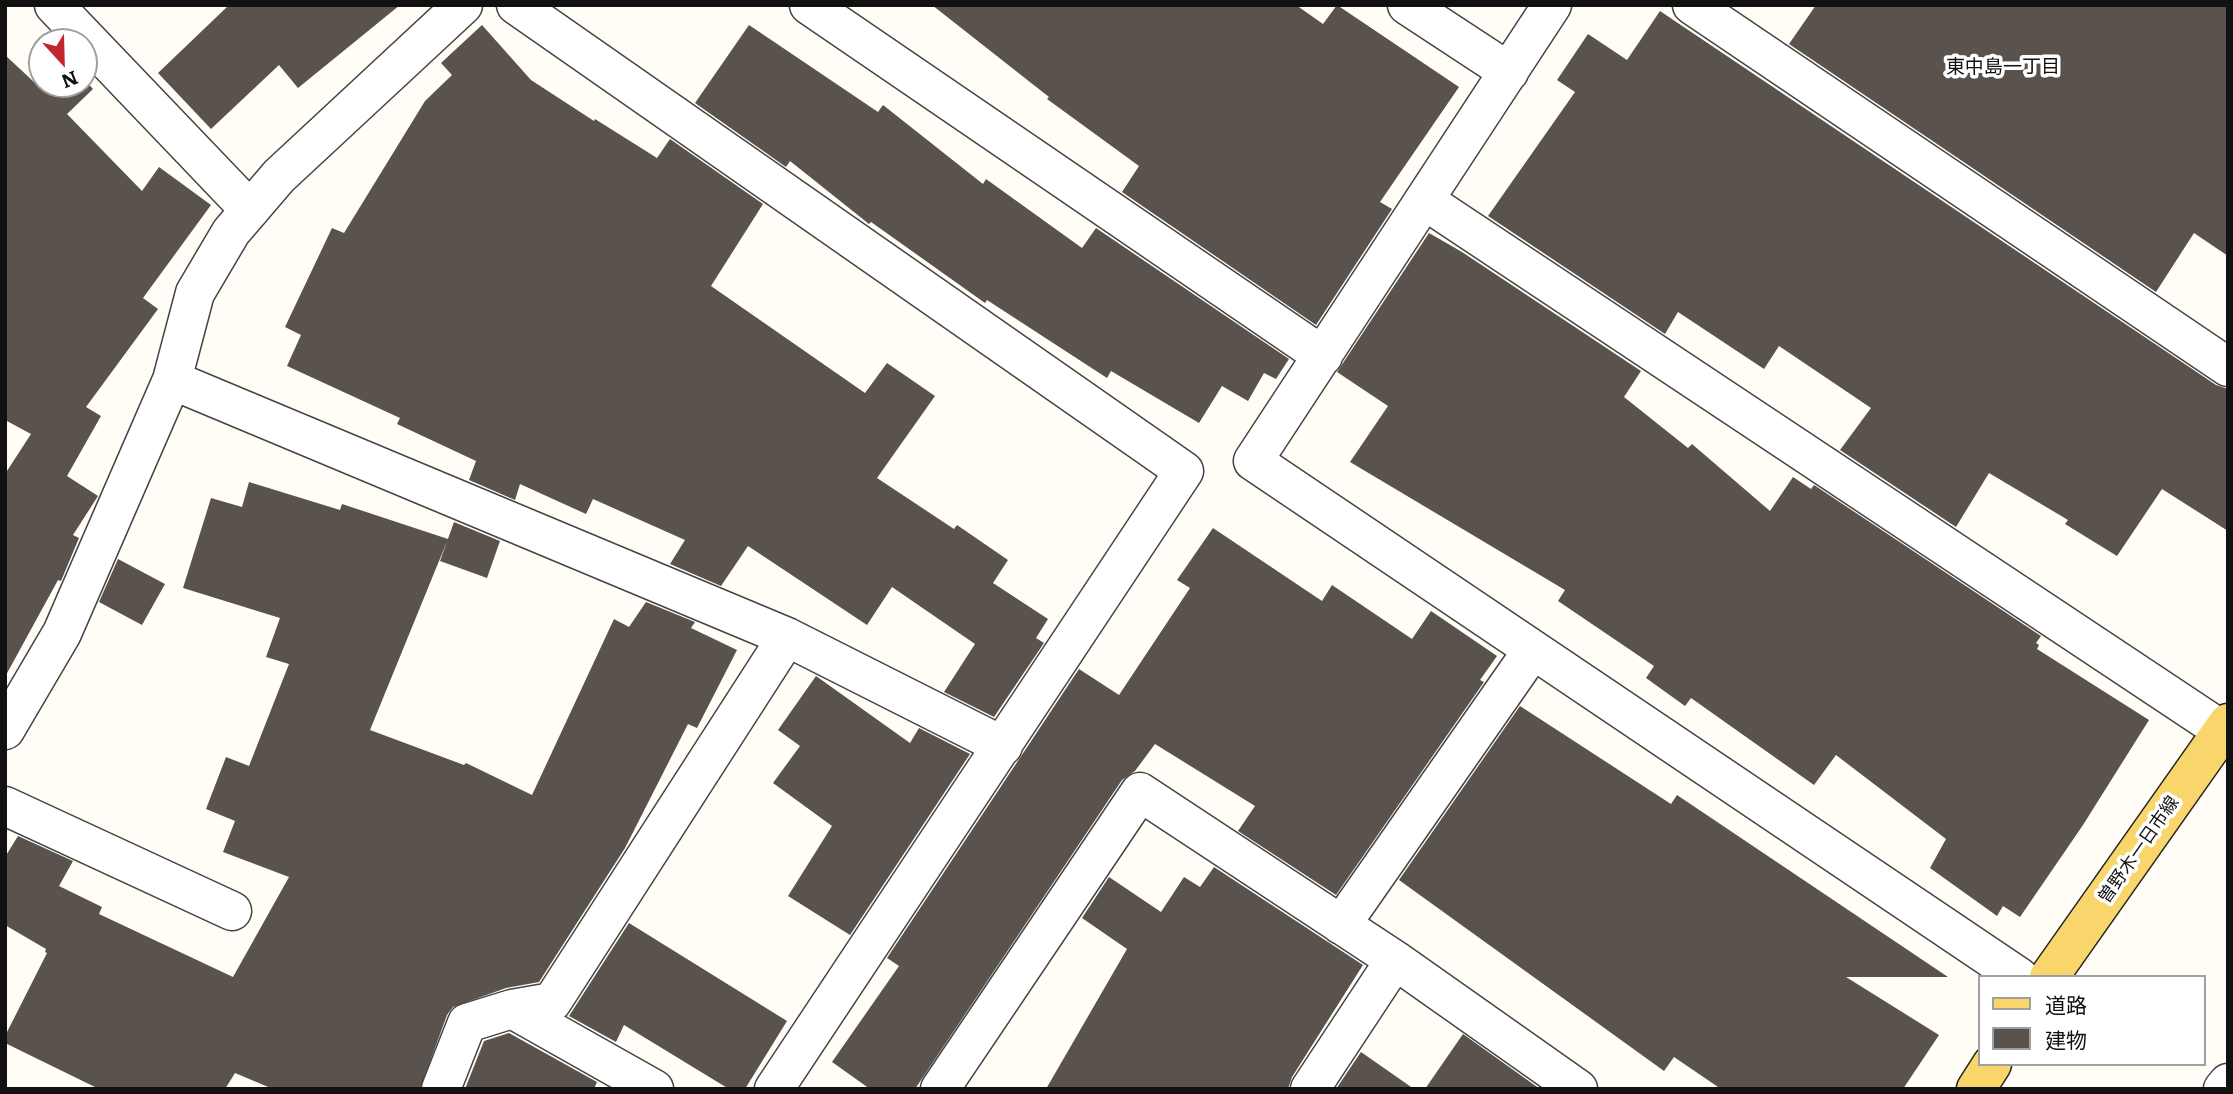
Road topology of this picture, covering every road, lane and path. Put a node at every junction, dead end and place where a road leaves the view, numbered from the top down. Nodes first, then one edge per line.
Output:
1 (54, 5) edge
2 (463, 5) edge
3 (516, 5) edge
4 (809, 5) edge
5 (1407, 5) edge
6 (1552, 5) edge
7 (1692, 5) edge
8 (1509, 72) junction
9 (1424, 201) junction
10 (250, 210) junction
11 (1323, 356) junction
12 (2228, 367) edge
13 (172, 380) junction
14 (787, 637) junction
15 (1532, 651) junction
16 (2225, 727) edge
17 (5, 730) edge
18 (1003, 746) junction
19 (5, 806) edge
20 (232, 911) dead end
21 (1341, 925) junction
22 (1395, 960) junction
23 (2017, 975) edge
24 (2050, 975) edge
25 (512, 1009) junction
26 (1991, 1066) edge
27 (2228, 1083) edge
28 (441, 1089) edge
29 (654, 1089) edge
30 (774, 1089) edge
31 (940, 1089) edge
32 (1310, 1089) edge
33 (1578, 1089) edge
34 (1976, 1089) edge
35 (2223, 1089) edge

1 - 10 street
2 - 10 street
3 - 18 street
4 - 11 street
5 - 8 street
6 - 8 street
7 - 12 street
8 - 9 street
9 - 11 street
9 - 16 street
10 - 13 street
11 - 15 street
13 - 14 street
13 - 17 street
14 - 18 street
14 - 25 street
15 - 21 street
15 - 23 street
16 - 24 main road, 曽野木一日市線
18 - 30 street
19 - 20 street
21 - 22 street
21 - 31 street
22 - 32 street
22 - 33 street
25 - 28 street
25 - 29 street
26 - 34 main road
27 - 35 street

